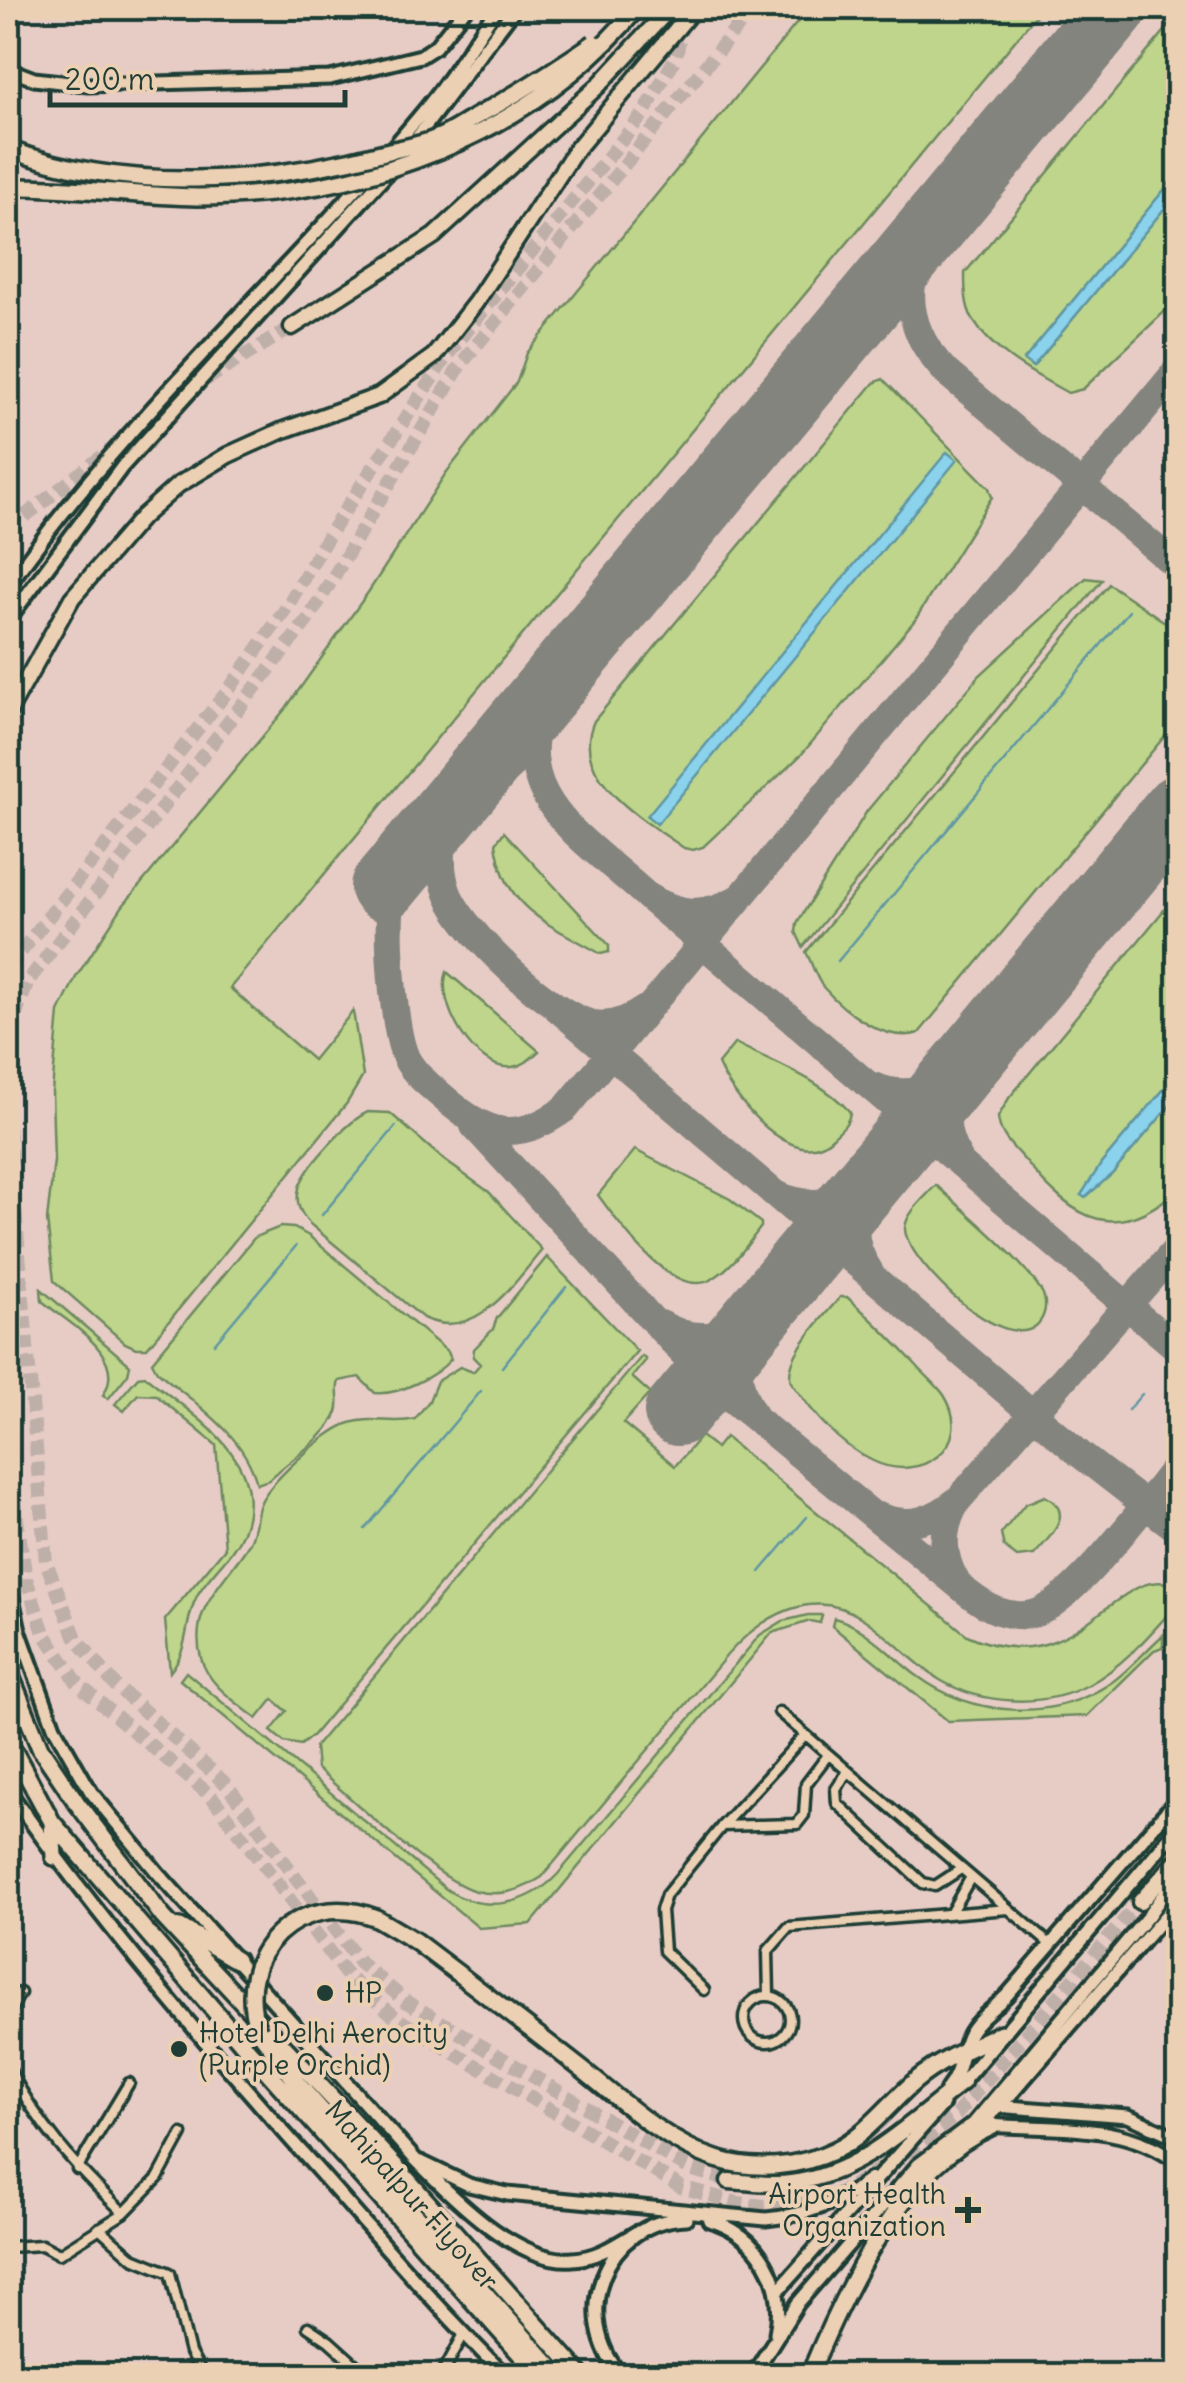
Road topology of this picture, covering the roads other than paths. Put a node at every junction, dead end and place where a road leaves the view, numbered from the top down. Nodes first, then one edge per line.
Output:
1 (466, 8) edge
2 (497, 8) edge
3 (515, 8) edge
4 (637, 8) edge
5 (669, 8) edge
6 (694, 8) edge
7 (624, 22) junction
8 (8, 69) edge
9 (8, 149) edge
10 (8, 187) edge
11 (292, 327) tunnel mouth
12 (8, 586) edge
13 (8, 620) edge
14 (8, 713) edge
15 (8, 1579) edge
16 (8, 1669) edge
17 (779, 1712) dead end
18 (805, 1735) junction
19 (8, 1740) edge
20 (828, 1756) junction
21 (848, 1772) junction
22 (8, 1790) edge
23 (1178, 1798) edge
24 (52, 1822) junction
25 (722, 1826) junction
26 (1178, 1827) edge
27 (54, 1857) junction
28 (1178, 1859) edge
29 (961, 1868) junction
30 (1178, 1874) edge
31 (971, 1877) junction
32 (1178, 1901) edge
33 (1140, 1902) tunnel mouth
34 (1008, 1909) junction
35 (950, 1913) junction
36 (163, 1917) junction
37 (1051, 1945) junction
38 (236, 1960) junction
39 (704, 1990) dead end
40 (20, 1993) dead end
41 (769, 1996) junction
42 (8, 2015) edge
43 (1001, 2033) junction
44 (964, 2051) junction
45 (8, 2067) edge
46 (963, 2082) junction
47 (129, 2083) dead end
48 (937, 2102) junction
49 (992, 2106) junction
50 (982, 2125) junction
51 (182, 2134) dead end
52 (1178, 2138) edge
53 (414, 2158) junction
54 (1178, 2164) edge
55 (890, 2165) junction
56 (77, 2169) junction
57 (729, 2181) tunnel mouth
58 (124, 2212) junction
59 (99, 2228) junction
60 (637, 2232) junction
61 (8, 2247) edge
62 (777, 2292) junction
63 (308, 2327) dead end
64 (464, 2334) junction
65 (770, 2350) junction
66 (203, 2376) edge
67 (368, 2376) edge
68 (441, 2376) edge
69 (506, 2376) edge
70 (540, 2376) edge
71 (560, 2376) edge
72 (582, 2376) edge
73 (622, 2376) edge
74 (752, 2376) edge
75 (763, 2376) edge
76 (809, 2376) edge

1 - 8 main road
2 - 12 main road
3 - 13 main road
4 - 7 highway, bridge
5 - 11 highway
6 - 14 highway
7 - 9 highway, bridge
7 - 10 highway, bridge
15 - 38 main road
16 - 36 highway, Mahipalpur Flyover
17 - 18 street
18 - 20 street
18 - 25 street
19 - 24 highway
20 - 21 street
20 - 25 street
21 - 29 street
21 - 29 street
22 - 27 main road
23 - 37 main road
24 - 27 highway
24 - 70 highway, Mahipalpur Flyover
25 - 39 street
26 - 43 main road
27 - 64 main road
28 - 33 highway
29 - 31 street
30 - 49 main road
31 - 34 street
31 - 35 street
32 - 49 main road
34 - 35 street
34 - 37 street
35 - 41 street
36 - 38 highway
36 - 72 highway, Mahipalpur Flyover
37 - 44 main road
38 - 53 main road
40 - 42 street
41 - 41 street
43 - 44 highway
43 - 46 main road
44 - 48 main road
44 - 71 highway, bridge
45 - 56 street
46 - 48 highway
46 - 55 main road
47 - 56 street
48 - 57 highway
49 - 50 main road
49 - 52 main road
50 - 54 main road
50 - 65 main road
50 - 76 highway
51 - 58 street
53 - 55 main road
53 - 60 main road
55 - 62 main road
56 - 58 street
58 - 59 street
59 - 61 street
59 - 66 street
60 - 62 main road
60 - 73 main road
62 - 65 main road
63 - 67 street
64 - 68 street
64 - 69 main road
65 - 74 main road
65 - 75 main road

